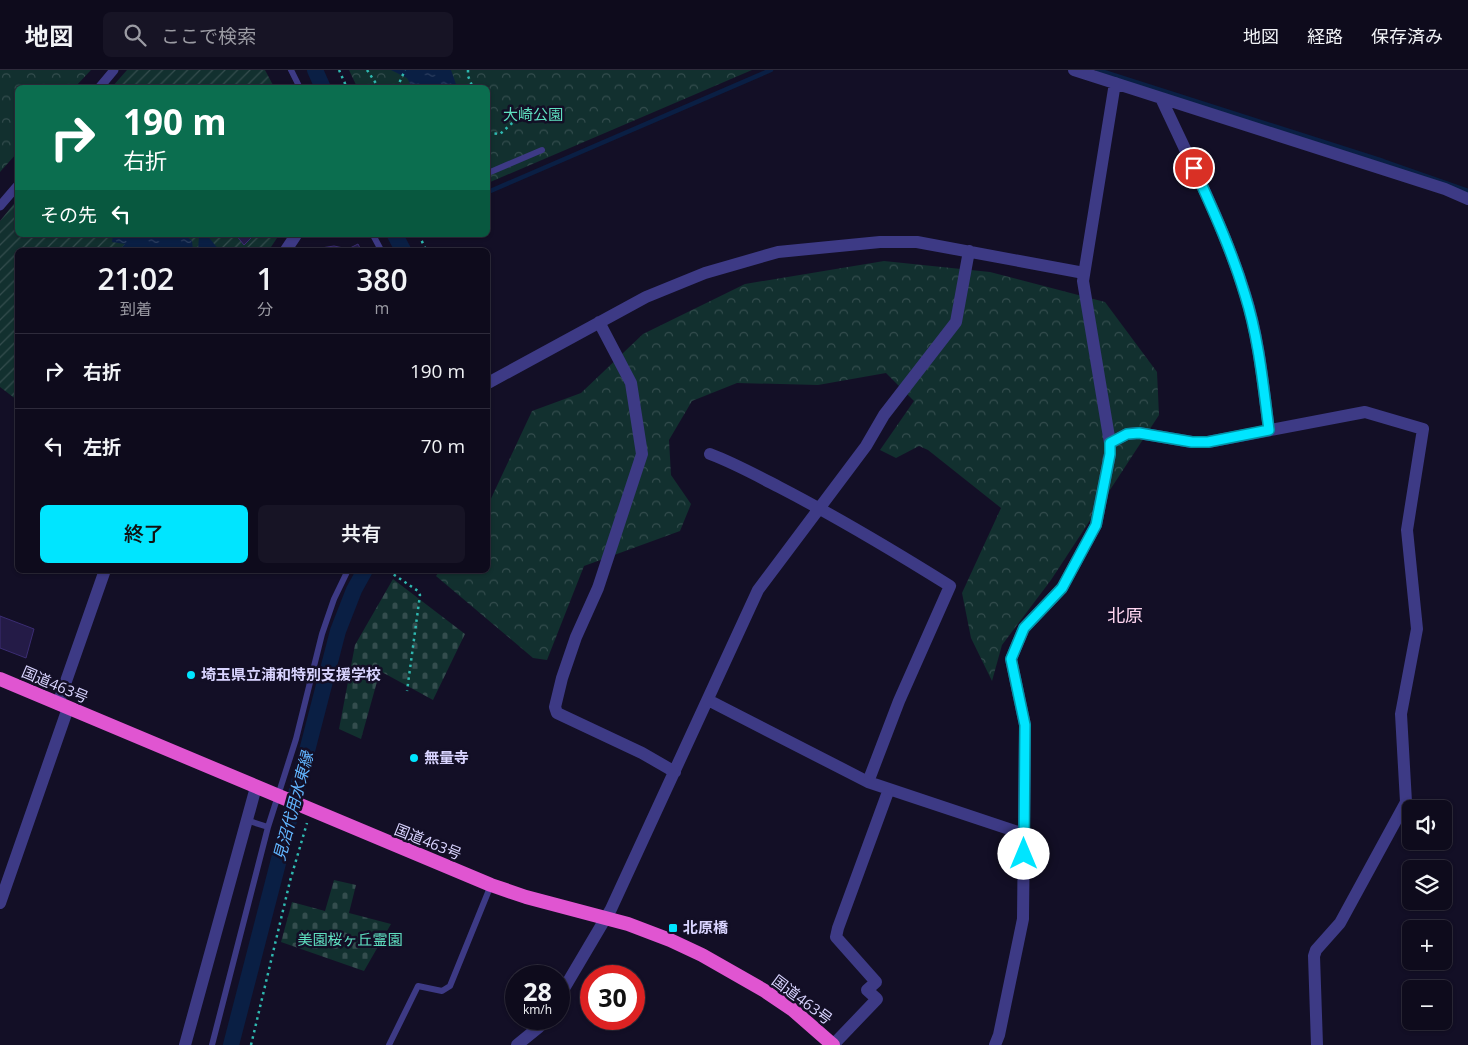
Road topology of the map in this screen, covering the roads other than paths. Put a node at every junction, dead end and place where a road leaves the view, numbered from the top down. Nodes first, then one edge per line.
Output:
1 (114, 70) edge
2 (291, 70) edge
3 (1074, 70) edge
4 (1115, 83) junction
5 (102, 85) edge
6 (298, 85) edge
7 (1161, 98) junction
8 (542, 150) dead end
9 (490, 172) edge
10 (15, 188) edge
11 (1468, 199) edge
12 (0, 206) edge
13 (295, 237) edge
14 (287, 248) edge
15 (969, 251) junction
16 (1084, 273) junction
17 (599, 322) junction
18 (490, 382) edge
19 (1269, 430) junction
20 (1110, 443) junction
21 (710, 454) dead end
22 (820, 508) junction
23 (104, 573) edge
24 (347, 573) edge
25 (0, 679) edge
26 (708, 700) junction
27 (63, 706) junction
28 (675, 772) junction
29 (868, 782) junction
30 (256, 787) junction
31 (889, 789) junction
32 (280, 797) junction
33 (246, 820) junction
34 (268, 827) junction
35 (1024, 834) junction
36 (491, 885) junction
37 (0, 904) edge
38 (606, 917) junction
39 (570, 978) edge
40 (534, 1030) edge
41 (185, 1045) edge
42 (212, 1045) edge
43 (389, 1045) edge
44 (517, 1045) edge
45 (833, 1045) edge
46 (995, 1045) edge
47 (1317, 1045) edge

1 - 5 street
2 - 6 lane
3 - 4 street
4 - 7 street
4 - 16 street
7 - 11 street
7 - 19 street
8 - 9 lane
10 - 12 street
13 - 14 street
15 - 16 street
15 - 17 street
15 - 22 street
16 - 20 street
17 - 18 street
17 - 28 street
19 - 20 street
19 - 47 street
20 - 35 street
21 - 22 street
22 - 26 street
22 - 29 street
23 - 27 street
24 - 32 lane
25 - 27 highway, 国道463号
26 - 28 street
26 - 29 street
27 - 30 highway, 国道463号
27 - 37 street
28 - 38 street
29 - 31 street
30 - 32 highway, 国道463号
30 - 33 street
31 - 35 street
31 - 45 street
32 - 34 lane
32 - 36 highway, 国道463号
33 - 34 lane
33 - 41 street
34 - 42 lane
35 - 46 street
36 - 38 highway, 国道463号
36 - 43 lane
38 - 39 street
38 - 45 highway, 国道463号
40 - 44 street

